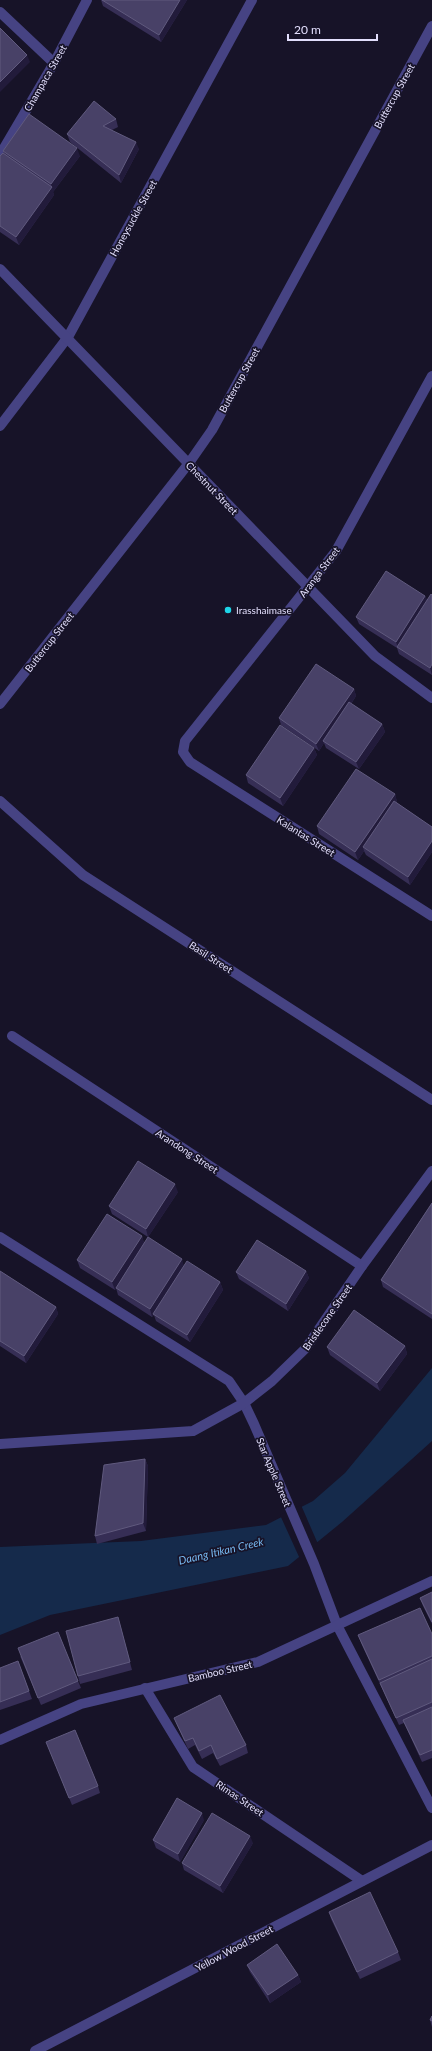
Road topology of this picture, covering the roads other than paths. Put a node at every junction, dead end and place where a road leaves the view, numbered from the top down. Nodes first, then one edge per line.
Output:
1 (87, 0) edge
2 (252, 0) edge
3 (0, 12) edge
4 (432, 26) edge
5 (54, 63) junction
6 (0, 155) edge
7 (0, 269) edge
8 (68, 338) junction
9 (432, 376) edge
10 (0, 426) edge
11 (189, 463) junction
12 (308, 588) junction
13 (432, 698) edge
14 (0, 704) edge
15 (183, 752) joint
16 (0, 800) edge
17 (432, 916) edge
18 (12, 1036) dead end
19 (432, 1100) edge
20 (432, 1171) edge
21 (0, 1237) edge
22 (362, 1266) junction
23 (244, 1403) junction
24 (0, 1444) edge
25 (432, 1581) edge
26 (337, 1625) junction
27 (145, 1688) junction
28 (0, 1740) edge
29 (432, 1808) edge
30 (432, 1845) edge
31 (362, 1881) junction
32 (35, 2051) edge

1 - 5 street, Champaca Street
2 - 8 street, Honeysuckle Street
3 - 5 street
4 - 11 street, Buttercup Street
5 - 6 street, Champaca Street
7 - 8 street, Chestnut Street
8 - 10 street, Honeysuckle Street
8 - 11 street, Chestnut Street
9 - 12 street, Aranga Street
11 - 12 street, Chestnut Street
11 - 14 street, Buttercup Street
12 - 13 street, Chestnut Street
12 - 15 street, Aranga Street
15 - 17 street, Kalantas Street
16 - 19 street, Basil Street
18 - 22 street, Arandong Street
20 - 22 street, Bristlecone Street
21 - 23 street, Star Apple Street
22 - 23 street, Bristlecone Street
23 - 24 street, Bristlecone Street
23 - 26 street, Star Apple Street
25 - 26 street, Bamboo Street
26 - 27 street, Bamboo Street
26 - 29 street, Star Apple Street
27 - 28 street, Bamboo Street
27 - 31 street, Rimas Street
30 - 31 street, Yellow Wood Street
31 - 32 street, Yellow Wood Street

